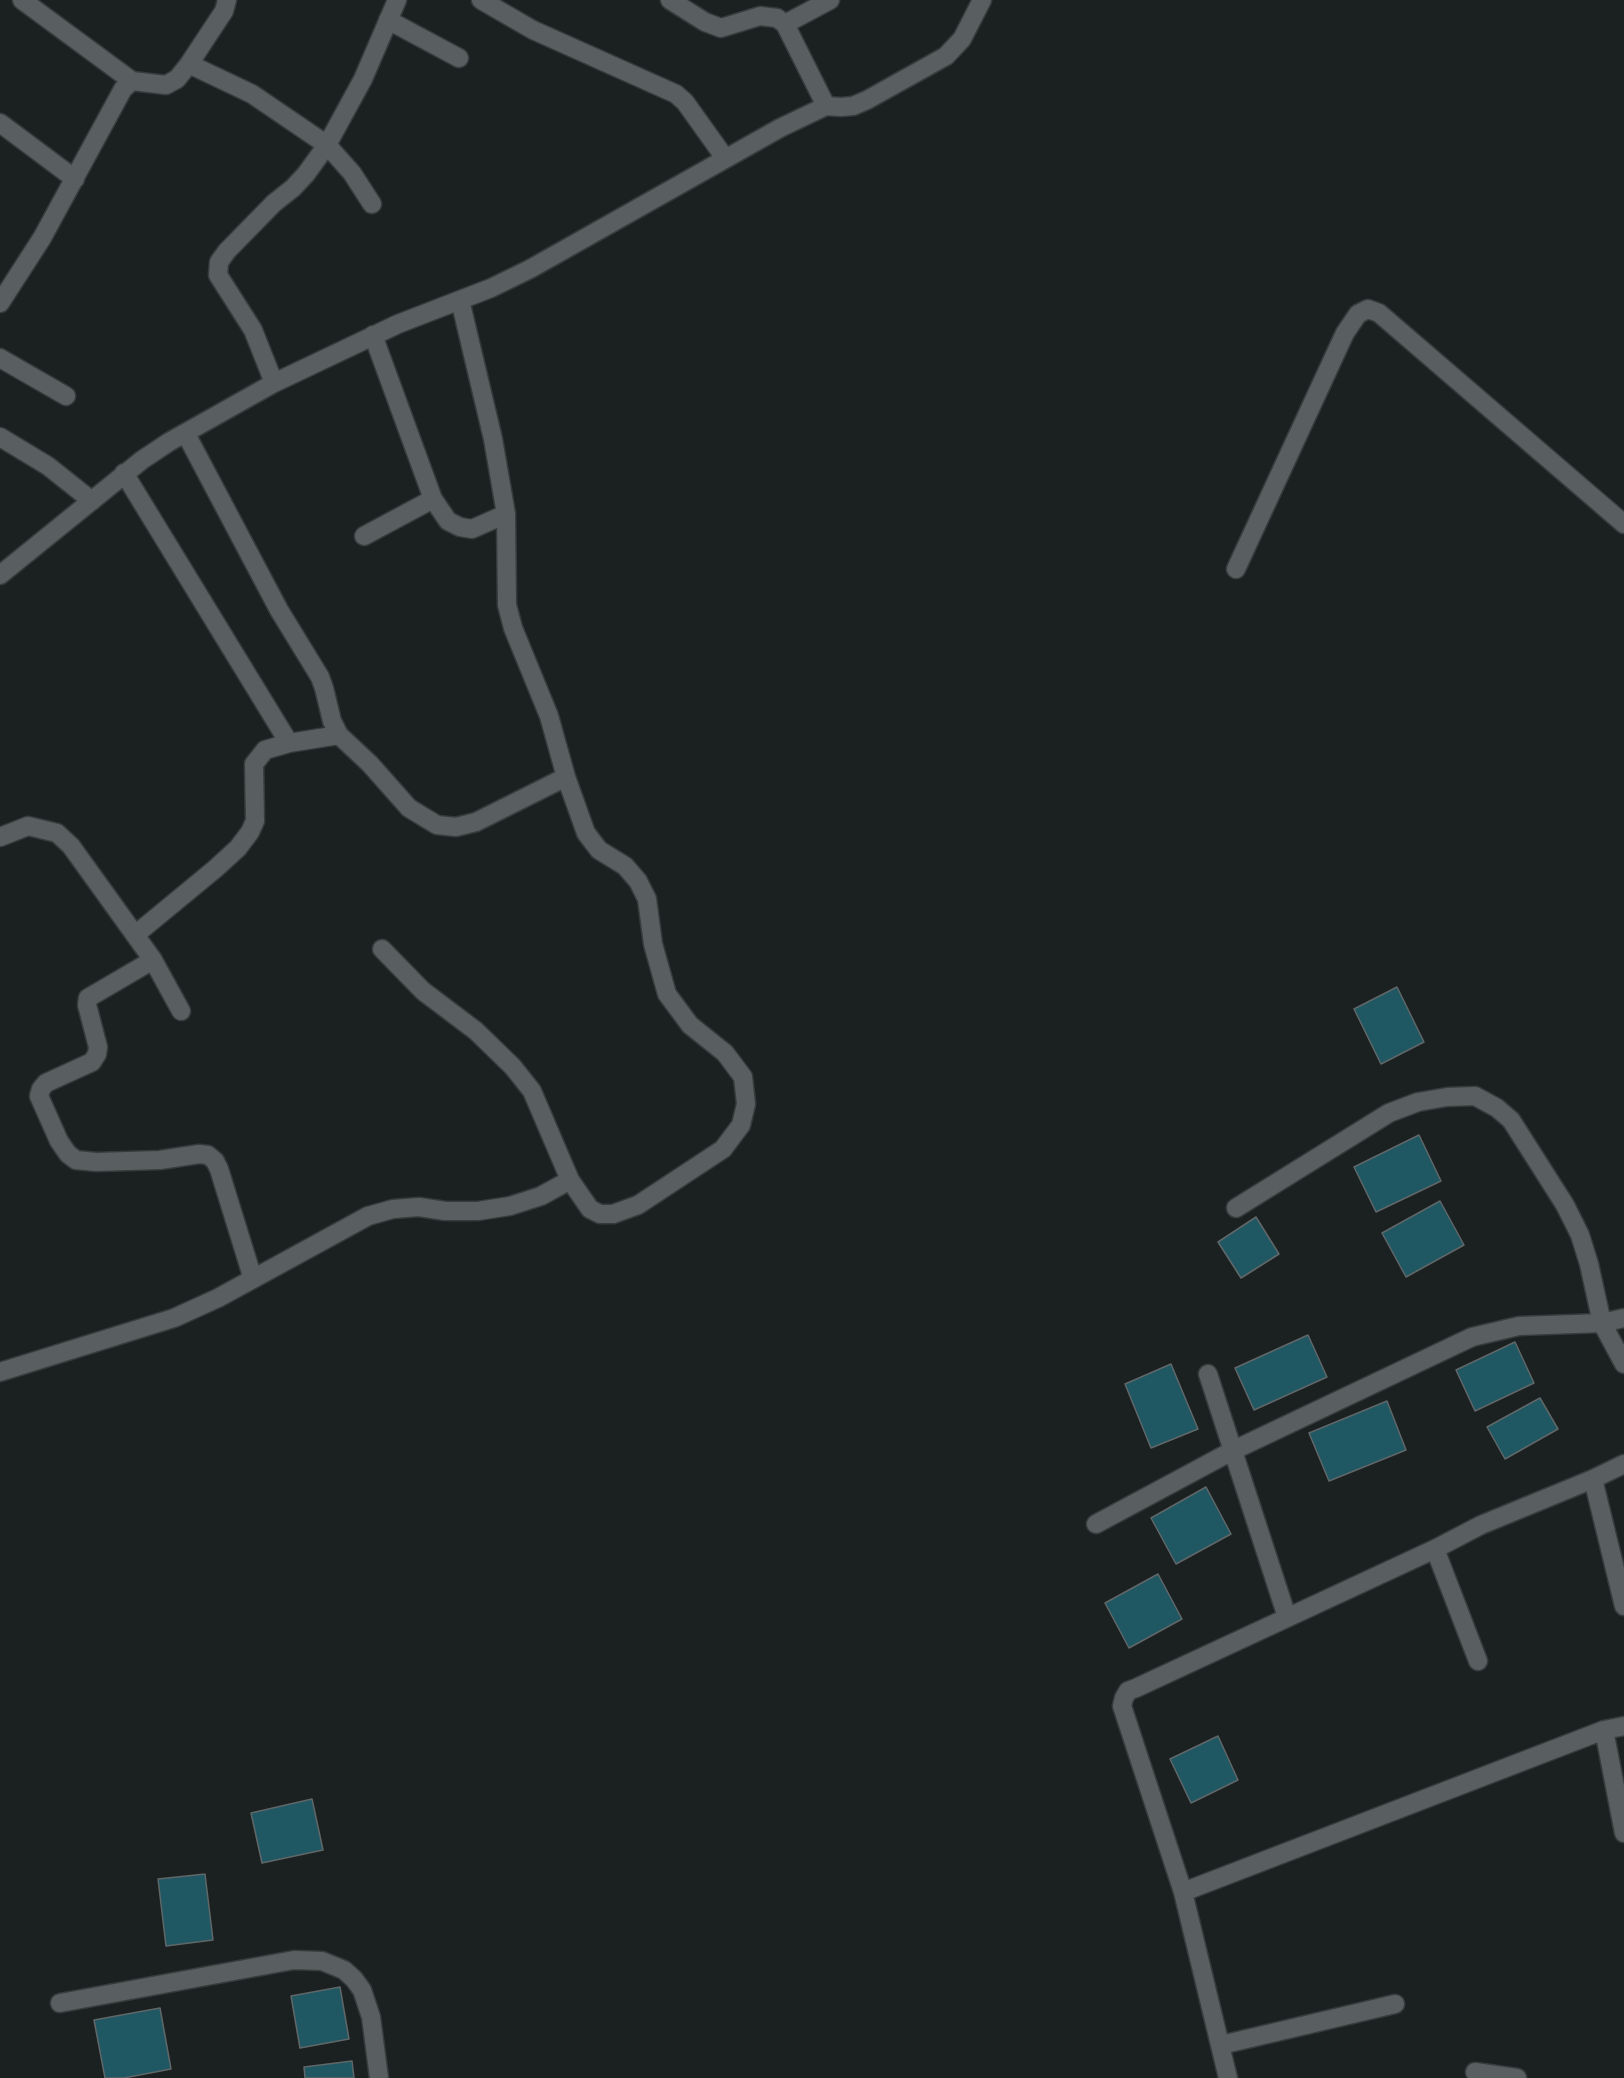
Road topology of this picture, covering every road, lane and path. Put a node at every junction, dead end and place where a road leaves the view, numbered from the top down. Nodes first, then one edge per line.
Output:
1 (22, 0) edge
2 (227, 0) edge
3 (397, 0) edge
4 (481, 0) edge
5 (670, 0) edge
6 (830, 0) edge
7 (982, 0) edge
8 (776, 13) edge
9 (388, 20) junction
10 (459, 58) dead end
11 (189, 64) junction
12 (132, 81) junction
13 (826, 106) junction
14 (0, 123) edge
15 (327, 146) junction
16 (725, 158) junction
17 (75, 179) junction
18 (372, 204) dead end
19 (460, 300) junction
20 (0, 303) edge
21 (373, 335) junction
22 (0, 358) edge
23 (274, 383) junction
24 (66, 396) dead end
25 (186, 434) junction
26 (0, 437) edge
27 (124, 473) junction
28 (433, 498) junction
29 (92, 501) junction
30 (506, 514) junction
31 (1624, 524) edge
32 (364, 536) dead end
33 (1236, 569) dead end
34 (0, 575) edge
35 (339, 735) junction
36 (289, 743) junction
37 (566, 777) junction
38 (0, 837) edge
39 (135, 935) junction
40 (382, 949) dead end
41 (153, 960) junction
42 (181, 1011) dead end
43 (570, 1180) junction
44 (1236, 1208) dead end
45 (253, 1279) junction
46 (1624, 1318) edge
47 (1602, 1323) junction
48 (1624, 1364) edge
49 (0, 1372) edge
50 (1208, 1374) dead end
51 (1232, 1451) junction
52 (1624, 1464) edge
53 (1593, 1479) junction
54 (1096, 1524) dead end
55 (1435, 1549) junction
56 (1624, 1606) edge
57 (1287, 1617) junction
58 (1478, 1661) dead end
59 (1624, 1726) edge
60 (1604, 1730) junction
61 (1624, 1833) edge
62 (1183, 1892) junction
63 (60, 2003) dead end
64 (1395, 2004) dead end
65 (1221, 2045) junction
66 (1475, 2072) dead end
67 (379, 2078) edge
68 (1228, 2078) edge
69 (1517, 2078) edge

1 - 12 street
2 - 11 street
3 - 9 street
4 - 16 street
5 - 8 street
6 - 8 street
7 - 13 street
8 - 13 street
9 - 10 street
9 - 15 street
11 - 12 street
11 - 15 street
12 - 17 street
13 - 16 street
14 - 17 street
15 - 18 street
15 - 23 street
16 - 19 street
17 - 20 street
19 - 21 street
19 - 30 street
21 - 23 street
21 - 28 street
22 - 24 street
23 - 25 street
25 - 27 street
25 - 35 street
26 - 29 street
27 - 29 street
27 - 36 street
28 - 30 street
28 - 32 street
29 - 34 street
30 - 37 street
31 - 33 street
35 - 36 street
35 - 37 street
36 - 39 street
37 - 43 street
38 - 39 street
39 - 41 street
40 - 43 street
41 - 42 street
41 - 45 street
43 - 45 street
44 - 47 street
45 - 49 street
46 - 47 street
47 - 48 street
47 - 51 street
50 - 51 street
51 - 54 street
51 - 57 street
52 - 53 street
53 - 55 street
53 - 56 street
55 - 57 street
55 - 58 street
57 - 62 street
59 - 60 street
60 - 61 street
60 - 62 street
62 - 65 street
63 - 67 street
64 - 65 street
65 - 68 street
66 - 69 street

